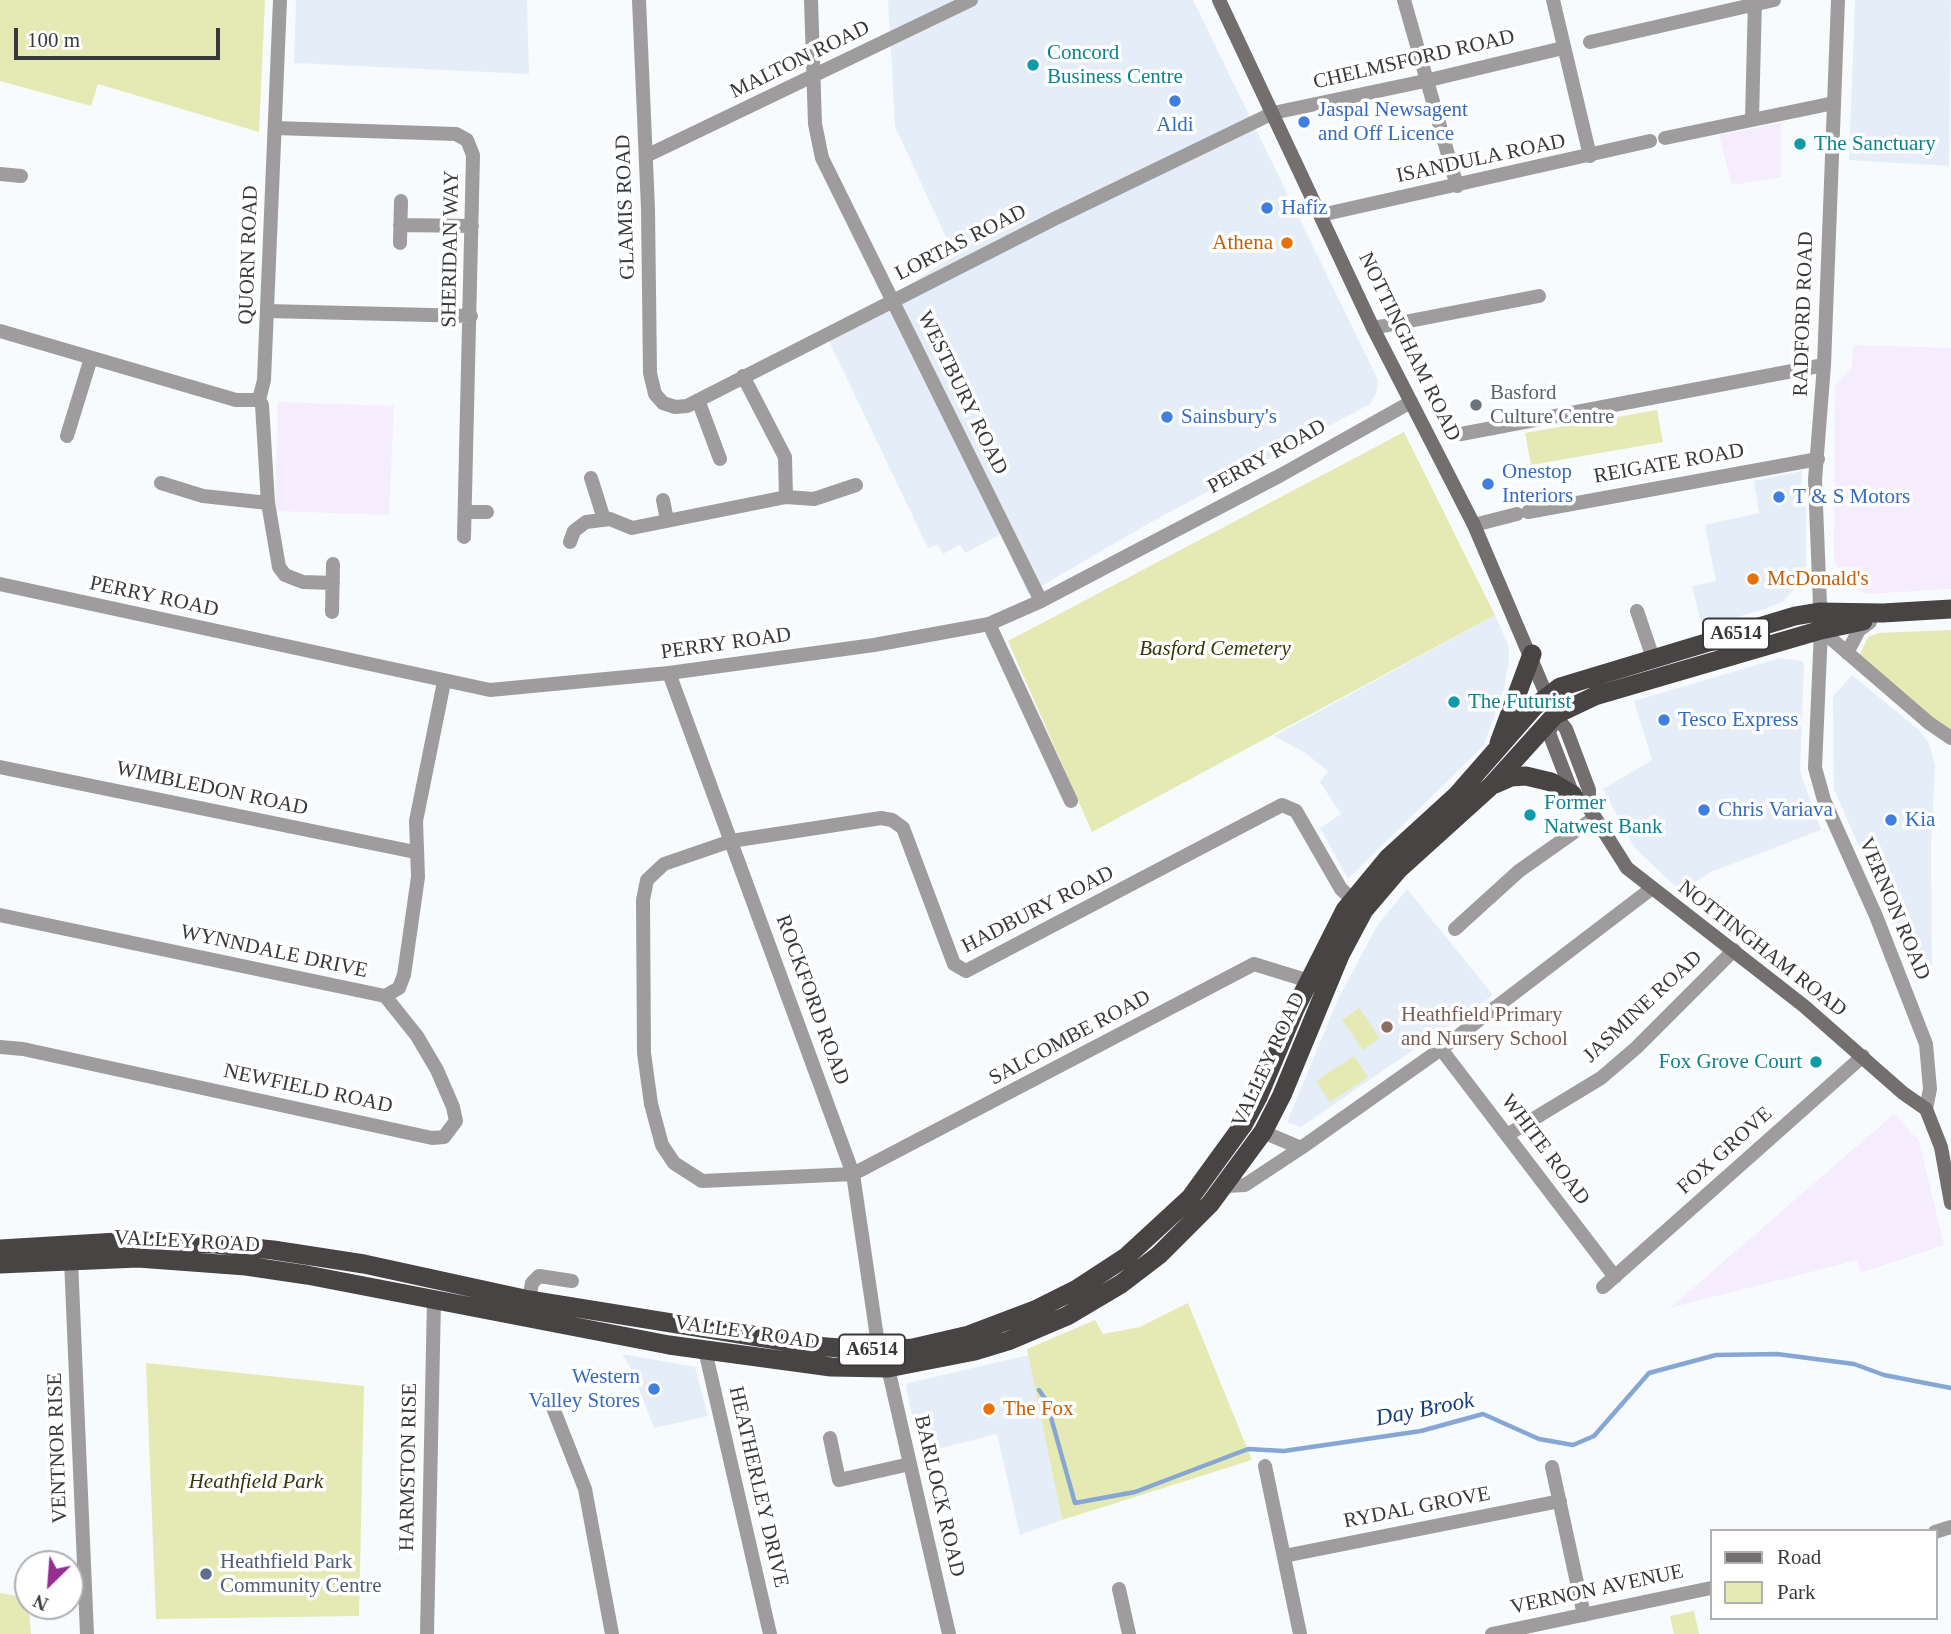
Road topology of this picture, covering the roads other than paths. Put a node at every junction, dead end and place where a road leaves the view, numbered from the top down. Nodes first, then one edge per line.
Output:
1 (280, 0) edge
2 (639, 0) edge
3 (811, 0) edge
4 (971, 0) edge
5 (1219, 0) edge
6 (1404, 0) edge
7 (1553, 0) edge
8 (1774, 0) edge
9 (1838, 0) edge
10 (1755, 2) edge
11 (1590, 42) dead end
12 (1563, 48) junction
13 (814, 77) junction
14 (1426, 81) junction
15 (1834, 103) junction
16 (1273, 113) junction
17 (1752, 119) junction
18 (275, 128) junction
19 (1665, 138) dead end
20 (1650, 141) dead end
21 (646, 156) junction
22 (1590, 156) junction
23 (0, 174) edge
24 (21, 176) dead end
25 (1457, 186) junction
26 (401, 201) dead end
27 (1321, 215) junction
28 (400, 225) junction
29 (471, 226) junction
30 (400, 243) dead end
31 (1539, 296) dead end
32 (895, 301) junction
33 (267, 311) junction
34 (471, 316) junction
35 (1373, 328) junction
36 (0, 331) edge
37 (91, 358) junction
38 (1824, 365) junction
39 (743, 376) junction
40 (259, 400) junction
41 (698, 400) junction
42 (1411, 402) junction
43 (668, 406) joint
44 (1461, 434) dead end
45 (67, 436) dead end
46 (1818, 458) junction
47 (720, 459) dead end
48 (592, 478) dead end
49 (161, 482) dead end
50 (856, 485) dead end
51 (786, 497) junction
52 (663, 500) dead end
53 (269, 506) junction
54 (465, 512) junction
55 (487, 512) dead end
56 (604, 519) junction
57 (667, 520) junction
58 (1474, 525) junction
59 (464, 537) dead end
60 (570, 542) dead end
61 (333, 564) dead end
62 (332, 583) junction
63 (0, 585) edge
64 (1041, 601) junction
65 (1951, 609) edge
66 (1637, 611) dead end
67 (332, 612) dead end
68 (1884, 613) junction
69 (1820, 621) junction
70 (989, 624) junction
71 (1847, 653) junction
72 (1532, 654) junction
73 (1653, 658) junction
74 (669, 673) junction
75 (444, 682) junction
76 (1549, 696) junction
77 (1555, 715) junction
78 (1951, 738) edge
79 (1496, 754) junction
80 (0, 767) edge
81 (1491, 786) junction
82 (1573, 794) junction
83 (1071, 801) dead end
84 (1591, 813) junction
85 (731, 841) junction
86 (415, 852) junction
87 (1651, 889) junction
88 (1353, 900) junction
89 (0, 915) edge
90 (1455, 929) dead end
91 (1734, 950) junction
92 (1309, 981) junction
93 (385, 996) junction
94 (0, 1047) edge
95 (1441, 1049) junction
96 (1863, 1056) junction
97 (1926, 1109) junction
98 (1263, 1132) junction
99 (1507, 1135) junction
100 (1301, 1148) junction
101 (853, 1174) junction
102 (1226, 1186) junction
103 (1951, 1203) edge
104 (0, 1249) edge
105 (71, 1260) junction
106 (0, 1264) edge
107 (1615, 1277) junction
108 (572, 1281) dead end
109 (1603, 1287) dead end
110 (434, 1300) junction
111 (530, 1300) junction
112 (705, 1350) junction
113 (884, 1359) junction
114 (550, 1400) dead end
115 (830, 1438) dead end
116 (910, 1464) junction
117 (1265, 1466) dead end
118 (1552, 1467) dead end
119 (1560, 1500) junction
120 (1284, 1556) junction
121 (1710, 1588) edge
122 (1119, 1589) dead end
123 (1584, 1615) junction
124 (87, 1634) edge
125 (427, 1634) edge
126 (612, 1634) edge
127 (770, 1634) edge
128 (948, 1634) edge
129 (1129, 1634) edge
130 (1300, 1634) edge
131 (1492, 1634) edge

1 - 18 street, QUORN ROAD
2 - 21 street, GLAMIS ROAD
3 - 13 street, WESTBURY ROAD
4 - 13 street, MALTON ROAD
5 - 16 main road, NOTTINGHAM ROAD
6 - 14 street
7 - 12 street
8 - 10 street
9 - 15 street, RADFORD ROAD
10 - 11 street
10 - 17 street
12 - 14 street, CHELMSFORD ROAD
12 - 22 street
13 - 21 street, MALTON ROAD
13 - 32 street, WESTBURY ROAD
14 - 16 street, CHELMSFORD ROAD
14 - 25 street
15 - 17 street
15 - 38 street, RADFORD ROAD
16 - 27 main road, NOTTINGHAM ROAD
16 - 32 street, LORTAS ROAD
17 - 19 street
18 - 29 street, SHERIDAN WAY
18 - 33 street, QUORN ROAD
20 - 22 street, ISANDULA ROAD
21 - 43 street, GLAMIS ROAD
22 - 25 street, ISANDULA ROAD
23 - 24 street
25 - 27 street, ISANDULA ROAD
26 - 28 street
27 - 35 main road, NOTTINGHAM ROAD
28 - 29 street
28 - 30 street
29 - 34 street, SHERIDAN WAY
31 - 35 street
32 - 39 street, LORTAS ROAD
32 - 64 street, WESTBURY ROAD
33 - 34 street
33 - 40 street, QUORN ROAD
34 - 54 street, SHERIDAN WAY
35 - 42 main road, NOTTINGHAM ROAD
36 - 37 street
37 - 40 street
37 - 45 street
38 - 44 street
38 - 46 street, RADFORD ROAD
39 - 41 street, LORTAS ROAD
39 - 51 street
40 - 53 street, QUORN ROAD
41 - 43 street, LORTAS ROAD
41 - 47 street
42 - 58 main road, NOTTINGHAM ROAD
42 - 64 street, PERRY ROAD
46 - 58 street, REIGATE ROAD
46 - 69 street, RADFORD ROAD
48 - 56 street
49 - 53 street
50 - 51 street
51 - 57 street
52 - 57 street
53 - 62 street, QUORN ROAD
54 - 55 street
54 - 59 street, SHERIDAN WAY
56 - 57 street
56 - 60 street
58 - 72 main road, NOTTINGHAM ROAD
61 - 62 street
62 - 67 street
63 - 75 street, PERRY ROAD
64 - 70 street, PERRY ROAD
65 - 68 highway, VALLEY ROAD / A6514
66 - 73 street
68 - 69 highway, VALLEY ROAD / A6514
68 - 71 street
69 - 71 street
69 - 73 highway, VALLEY ROAD / A6514
69 - 77 highway, VALLEY ROAD / A6514
69 - 97 street, VERNON ROAD
70 - 74 street, PERRY ROAD
70 - 83 street
71 - 78 street
72 - 76 main road, NOTTINGHAM ROAD
72 - 79 highway
73 - 76 highway, VALLEY ROAD / A6514
74 - 75 street, PERRY ROAD
74 - 85 street, ROCKFORD ROAD
75 - 86 street, WYNNDALE DRIVE
76 - 77 main road, NOTTINGHAM ROAD
76 - 79 highway, VALLEY ROAD / A6514
77 - 81 highway, VALLEY ROAD / A6514
77 - 82 main road, NOTTINGHAM ROAD
77 - 84 main road, NOTTINGHAM ROAD
79 - 88 highway, VALLEY ROAD / A6514
80 - 86 street, WIMBLEDON ROAD
81 - 82 highway
81 - 98 highway, VALLEY ROAD / A6514
82 - 84 main road, NOTTINGHAM ROAD
84 - 87 main road, NOTTINGHAM ROAD
84 - 90 street
85 - 88 street, HADBURY ROAD
85 - 101 street, ROCKFORD ROAD
85 - 101 street
86 - 93 street, WYNNDALE DRIVE
87 - 91 main road, NOTTINGHAM ROAD
87 - 95 street
88 - 92 highway, VALLEY ROAD / A6514
89 - 93 street, WYNNDALE DRIVE
91 - 96 main road, NOTTINGHAM ROAD
91 - 99 street, JASMINE ROAD
92 - 101 street, SALCOMBE ROAD
92 - 113 highway, VALLEY ROAD / A6514
93 - 94 street, NEWFIELD ROAD
95 - 99 street, WHITE ROAD
95 - 100 street
96 - 97 main road, NOTTINGHAM ROAD
96 - 107 street, FOX GROVE
97 - 103 main road, VERNON ROAD
98 - 100 street
98 - 102 highway, VALLEY ROAD / A6514
99 - 107 street, WHITE ROAD
100 - 102 street
101 - 113 street, ROCKFORD ROAD
102 - 113 highway, VALLEY ROAD / A6514
104 - 111 highway, VALLEY ROAD / A6514
105 - 106 highway, VALLEY ROAD / A6514
105 - 110 highway, VALLEY ROAD / A6514
105 - 124 street, VENTNOR RISE
107 - 109 street, FOX GROVE
108 - 111 street
110 - 112 highway, VALLEY ROAD / A6514
110 - 125 street, HARMSTON RISE
111 - 113 highway, VALLEY ROAD / A6514
112 - 113 highway, VALLEY ROAD / A6514
112 - 127 street, HEATHERLEY DRIVE
113 - 116 street, BARLOCK ROAD
114 - 126 street
115 - 116 street
116 - 128 street, BARLOCK ROAD
117 - 120 street
118 - 119 street
119 - 120 street, RYDAL GROVE
119 - 123 street
120 - 130 street
121 - 123 street, VERNON AVENUE
122 - 129 street
123 - 131 street, VERNON AVENUE

